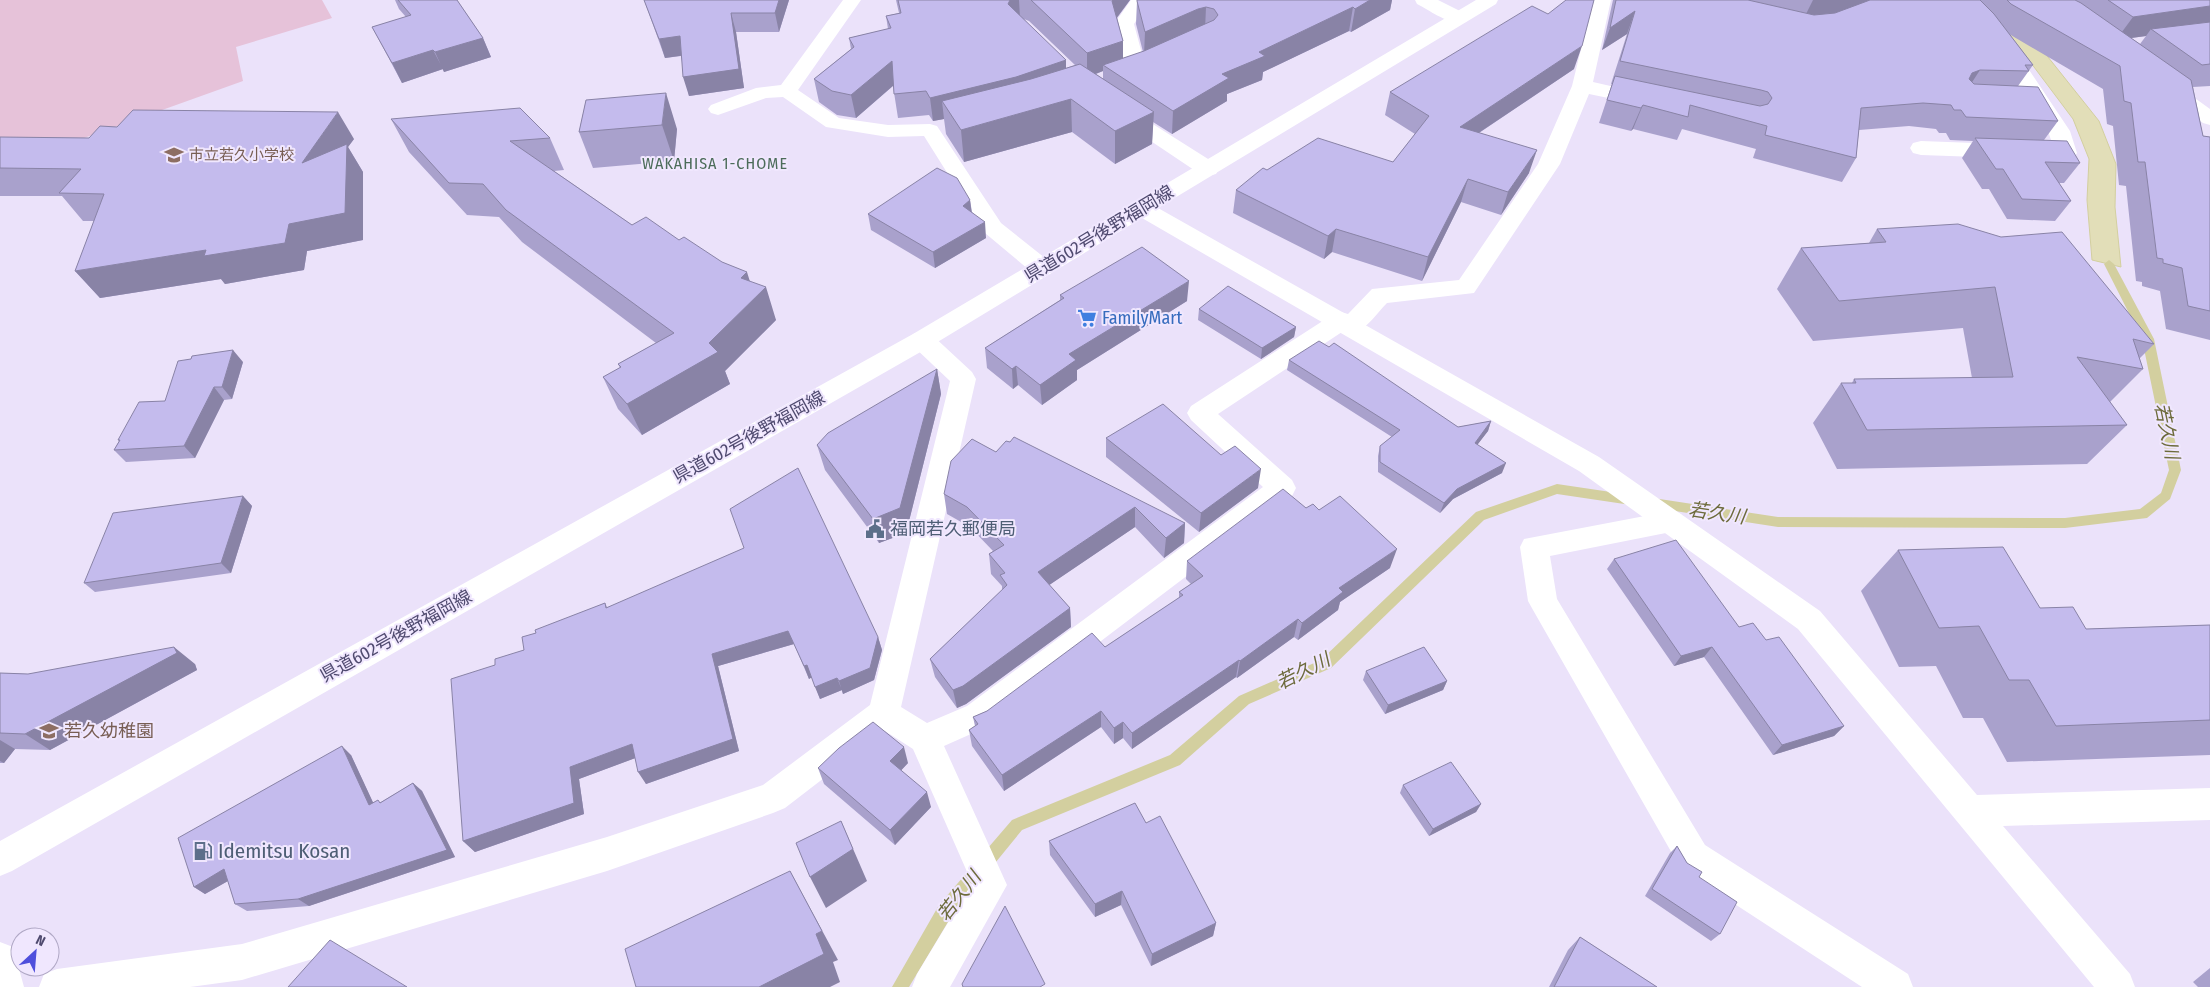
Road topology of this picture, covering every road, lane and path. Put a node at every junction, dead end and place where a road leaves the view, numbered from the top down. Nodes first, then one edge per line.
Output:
1 (852, 0) edge
2 (1146, 0) edge
3 (1424, 0) edge
4 (1489, 0) edge
5 (1602, 0) edge
6 (1459, 18) junction
7 (1989, 32) edge
8 (2151, 76) edge
9 (1092, 83) edge
10 (1582, 86) junction
11 (787, 91) junction
12 (2013, 102) edge
13 (1107, 103) edge
14 (2041, 103) junction
15 (1666, 104) edge
16 (718, 109) dead end
17 (2208, 117) edge
18 (2210, 136) edge
19 (1921, 148) dead end
20 (1208, 169) junction
21 (1141, 208) junction
22 (1042, 268) junction
23 (1346, 324) junction
24 (922, 340) junction
25 (1671, 522) junction
26 (884, 713) junction
27 (925, 739) junction
28 (2210, 804) edge
29 (1970, 812) junction
30 (0, 859) edge
31 (0, 960) edge
32 (6, 987) edge
33 (57, 987) edge
34 (930, 987) edge
35 (1895, 987) edge
36 (2117, 987) edge

1 - 11 street
2 - 9 street
3 - 6 street
4 - 6 street, 県道602号後野福岡線
5 - 10 street
6 - 20 street, 県道602号後野福岡線
7 - 14 street
8 - 17 street
10 - 15 street
10 - 23 street
11 - 16 street
11 - 22 street
12 - 14 street
13 - 20 street
14 - 19 street
17 - 18 street
20 - 21 street, 県道602号後野福岡線
21 - 22 street, 県道602号後野福岡線
21 - 23 street
22 - 24 street, 県道602号後野福岡線
23 - 25 street
23 - 27 street
24 - 26 street
24 - 30 street, 県道602号後野福岡線
25 - 29 street
25 - 35 street
26 - 27 street
26 - 33 street
27 - 34 street
28 - 29 street
29 - 36 street
31 - 32 street

